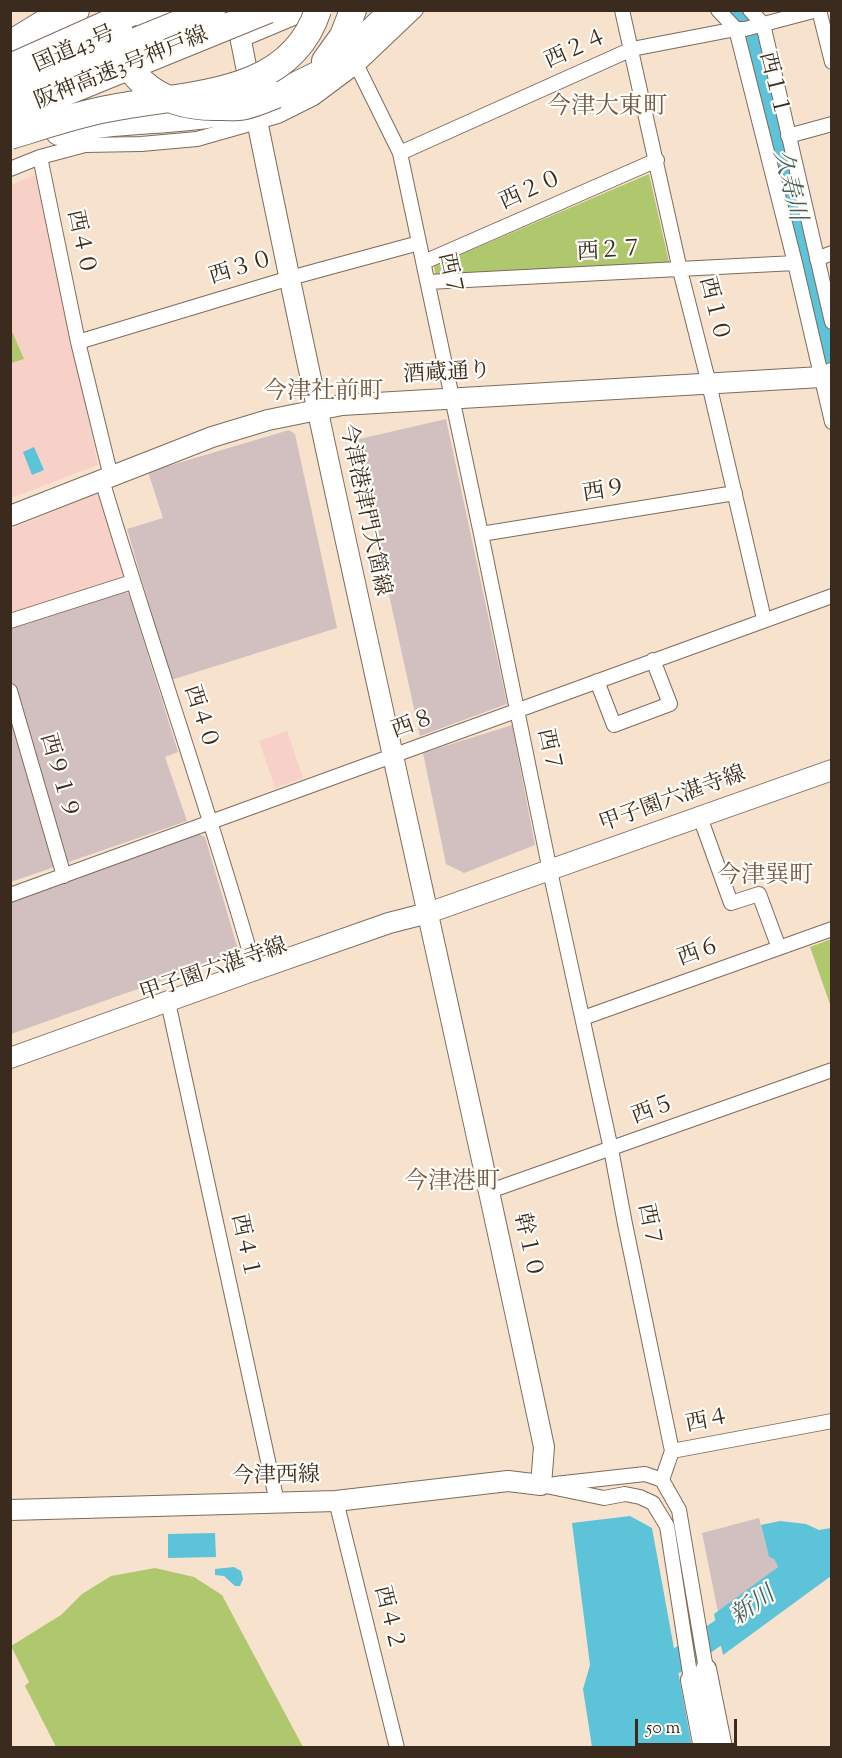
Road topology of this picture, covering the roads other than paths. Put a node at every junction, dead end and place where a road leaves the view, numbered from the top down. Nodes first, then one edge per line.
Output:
1 (54, 10) edge
2 (76, 10) edge
3 (120, 10) edge
4 (136, 10) edge
5 (172, 10) edge
6 (213, 10) edge
7 (268, 10) edge
8 (297, 10) edge
9 (318, 10) edge
10 (353, 10) edge
11 (394, 10) edge
12 (416, 10) edge
13 (622, 10) edge
14 (718, 10) edge
15 (750, 10) edge
16 (818, 10) edge
17 (237, 22) edge
18 (749, 27) junction
19 (10, 37) edge
20 (632, 49) junction
21 (10, 53) edge
22 (831, 62) edge
23 (357, 66) junction
24 (10, 67) edge
25 (10, 78) edge
26 (10, 92) edge
27 (276, 95) junction
28 (10, 115) edge
29 (251, 115) junction
30 (10, 121) edge
31 (831, 124) edge
32 (788, 136) junction
33 (23, 145) edge
34 (400, 153) junction
35 (657, 160) junction
36 (10, 169) edge
37 (419, 243) junction
38 (831, 254) edge
39 (817, 259) junction
40 (424, 262) junction
41 (795, 263) junction
42 (680, 270) junction
43 (290, 278) junction
44 (428, 282) junction
45 (831, 322) edge
46 (78, 342) junction
47 (827, 375) edge
48 (709, 384) junction
49 (451, 399) junction
50 (317, 410) junction
51 (831, 422) edge
52 (106, 479) junction
53 (735, 493) junction
54 (10, 516) edge
55 (482, 534) junction
56 (132, 582) junction
57 (831, 596) edge
58 (764, 619) junction
59 (10, 621) edge
60 (653, 660) junction
61 (597, 681) junction
62 (10, 690) edge
63 (517, 710) junction
64 (393, 756) junction
65 (831, 770) edge
66 (700, 817) junction
67 (211, 823) junction
68 (550, 871) junction
69 (64, 876) junction
70 (10, 895) edge
71 (429, 913) junction
72 (831, 929) edge
73 (779, 948) junction
74 (255, 970) junction
75 (169, 1007) junction
76 (583, 1018) junction
77 (10, 1058) edge
78 (10, 1070) edge
79 (831, 1070) edge
80 (611, 1149) junction
81 (490, 1191) junction
82 (831, 1421) edge
83 (672, 1451) junction
84 (662, 1480) junction
85 (541, 1485) junction
86 (336, 1501) junction
87 (277, 1502) junction
88 (10, 1510) edge
89 (699, 1674) junction
90 (397, 1748) edge
91 (704, 1748) edge
92 (722, 1748) edge

1 - 19 street
2 - 21 highway
3 - 29 highway, bridge
4 - 24 highway, bridge
5 - 25 highway, 国道43号
6 - 26 highway, 阪神高速3号神戸線, bridge
7 - 28 highway, 阪神高速3号神戸線, bridge
8 - 17 highway, 国道43号
9 - 33 highway, bridge
10 - 27 highway
11 - 27 highway
12 - 23 street
13 - 20 street, 西１０
14 - 18 street, 西１１
15 - 18 street
16 - 18 street, 西２４
16 - 22 street
17 - 29 main road, 今津港津門大箇線
17 - 30 highway, 国道43号
18 - 20 street, 西２４
18 - 32 street
18 - 41 street, 西１１
20 - 34 street, 西２４
20 - 35 street, 西１０
23 - 29 street
23 - 34 street, 西７
27 - 29 highway, bridge
29 - 33 highway, bridge
29 - 43 main road, 今津港津門大箇線
31 - 32 street
32 - 39 street
33 - 36 street
33 - 46 street, 西４０
34 - 37 street, 西７
35 - 40 street, 西２０
35 - 42 street, 西１０
37 - 40 street, 西７
37 - 43 street, 西３０
38 - 39 street
39 - 45 street
40 - 44 street, 西７
41 - 42 street, 西２７
41 - 47 street, 西１１
42 - 44 street, 西２７
42 - 48 street, 西１０
43 - 46 street, 西３０
43 - 50 main road, 今津港津門大箇線
44 - 49 street, 西７
46 - 52 street, 西４０
47 - 48 main road, 酒蔵通り
47 - 51 street, 西１１
48 - 49 main road, 酒蔵通り
48 - 53 street, 西１０
49 - 50 main road, 酒蔵通り
49 - 55 street, 西７
50 - 52 main road, 酒蔵通り
50 - 64 main road, 今津港津門大箇線
52 - 54 main road, 酒蔵通り
52 - 56 street, 西４０
53 - 55 street, 西９
53 - 58 street, 西１０
55 - 63 street, 西７
56 - 59 street
56 - 67 street, 西４０
57 - 58 street, 西８
58 - 60 street, 西８
60 - 61 street, 西８
60 - 61 street
61 - 63 street, 西８
62 - 69 street, 西９１９
63 - 64 street, 西８
63 - 68 street, 西７
64 - 67 street, 西８
64 - 71 main road, 今津港津門大箇線
65 - 66 main road, 甲子園六湛寺線
66 - 68 main road, 甲子園六湛寺線
66 - 73 street
67 - 69 street, 西８
67 - 74 street, 西４０
68 - 71 main road, 甲子園六湛寺線
68 - 76 street, 西７
69 - 70 street, 西８
71 - 74 main road, 甲子園六湛寺線
71 - 75 main road, 甲子園六湛寺線
71 - 81 main road, 幹１０
72 - 73 street, 西６
73 - 76 street, 西６
74 - 75 main road, 甲子園六湛寺線
75 - 77 main road, 甲子園六湛寺線
75 - 78 main road, 甲子園六湛寺線
75 - 87 street, 西４１
76 - 80 street, 西７
79 - 80 street, 西５
80 - 81 street, 西５
80 - 83 street, 西７
81 - 85 main road, 幹１０
82 - 83 street, 西４
83 - 84 street, 西４
84 - 85 street
84 - 89 street
85 - 86 main road, 今津西線
85 - 89 street
86 - 87 main road, 今津西線
86 - 90 street, 西４２
87 - 88 main road, 今津西線
89 - 91 main road
89 - 92 main road

